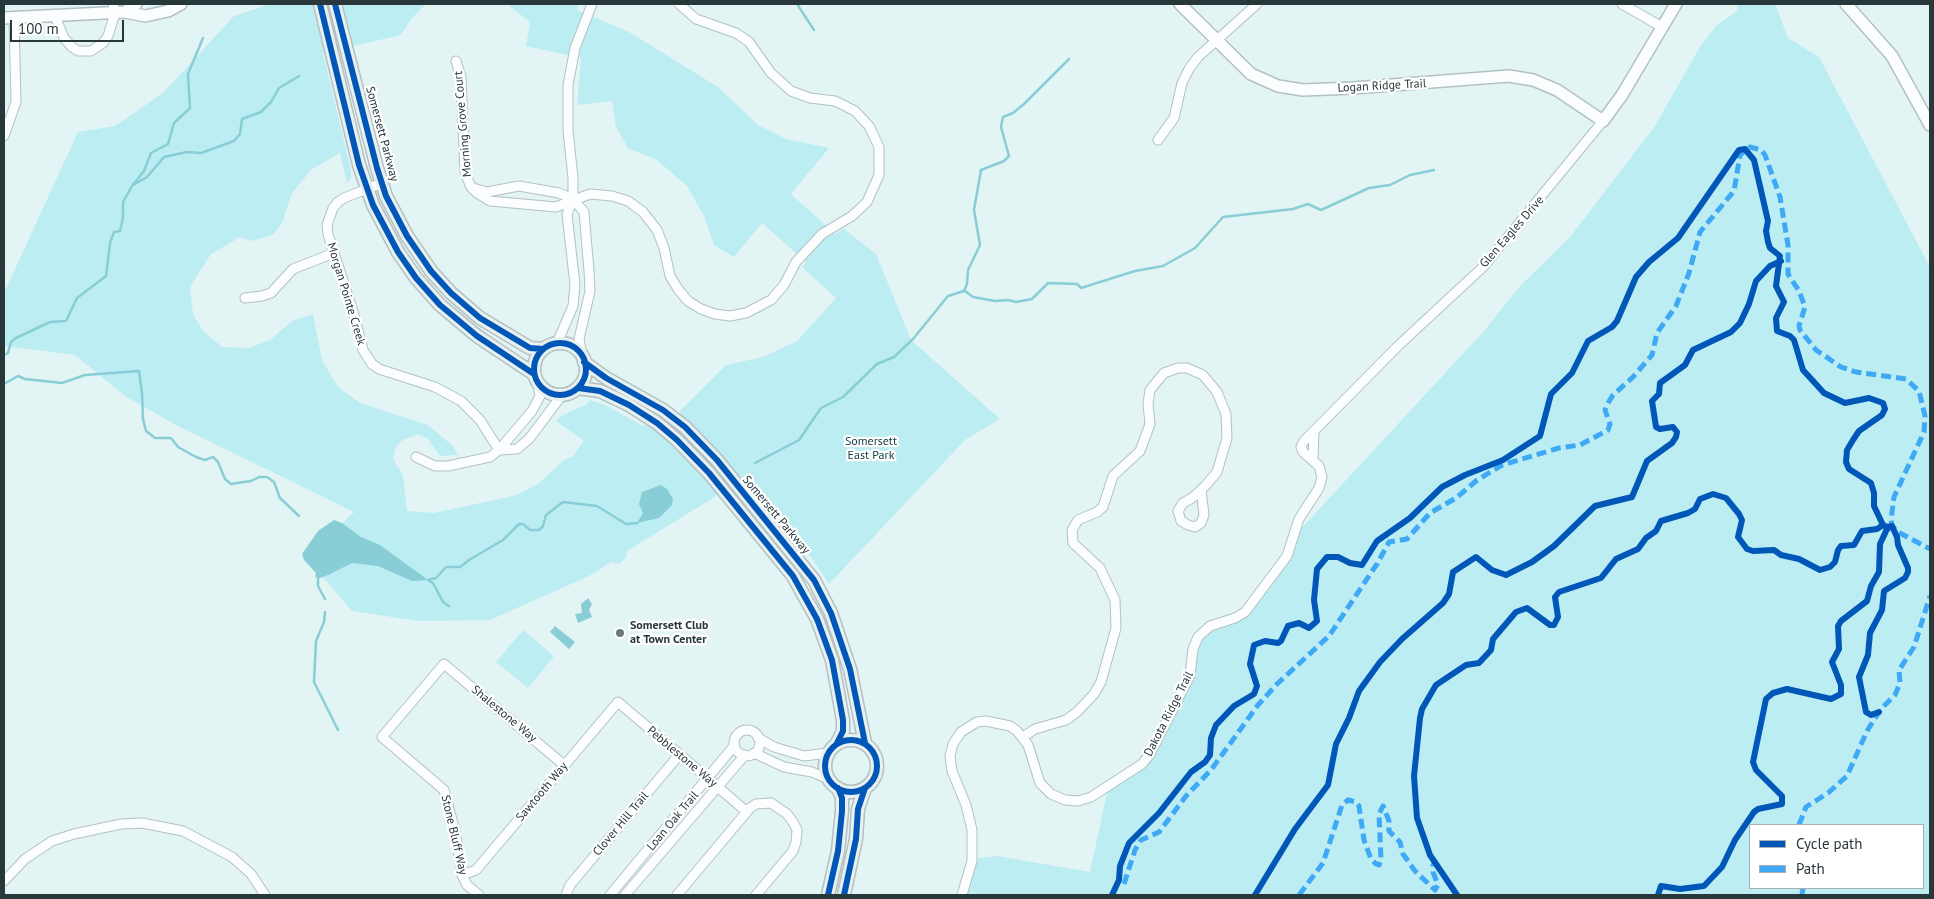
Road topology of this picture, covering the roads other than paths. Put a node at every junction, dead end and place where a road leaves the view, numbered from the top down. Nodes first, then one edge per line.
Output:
1 (136, 4) edge
2 (181, 4) edge
3 (320, 4) edge
4 (335, 4) edge
5 (592, 4) edge
6 (679, 4) edge
7 (1180, 4) edge
8 (1257, 4) edge
9 (1622, 4) edge
10 (1676, 4) edge
11 (1846, 4) edge
12 (118, 10) edge
13 (55, 16) junction
14 (9, 18) edge
15 (1662, 28) junction
16 (1218, 40) junction
17 (456, 61) dead end
18 (1603, 121) junction
19 (1930, 125) edge
20 (4, 136) edge
21 (1158, 140) dead end
22 (382, 183) junction
23 (471, 187) junction
24 (367, 189) junction
25 (573, 199) junction
26 (334, 253) junction
27 (245, 298) dead end
28 (557, 343) junction
29 (543, 349) junction
30 (583, 359) junction
31 (536, 379) junction
32 (578, 388) junction
33 (562, 395) junction
34 (1314, 432) joint
35 (499, 450) junction
36 (416, 457) dead end
37 (1201, 490) dead end
38 (444, 664) joint
39 (618, 702) joint
40 (1023, 737) junction
41 (758, 738) junction
42 (837, 743) junction
43 (865, 743) junction
44 (734, 746) junction
45 (828, 753) junction
46 (750, 754) junction
47 (679, 755) junction
48 (564, 765) junction
49 (708, 779) junction
50 (828, 779) junction
51 (718, 787) junction
52 (838, 788) junction
53 (866, 788) junction
54 (747, 812) junction
55 (462, 875) junction
56 (4, 881) edge
57 (265, 895) edge
58 (479, 895) edge
59 (566, 895) edge
60 (610, 895) edge
61 (625, 895) edge
62 (677, 895) edge
63 (756, 895) edge
64 (828, 895) edge
65 (844, 895) edge
66 (962, 895) edge

1 - 12 street
2 - 12 street
3 - 24 main road
4 - 22 main road, Somersett Parkway
5 - 25 street
6 - 25 street
7 - 16 street, Logan Ridge Trail
8 - 16 street
9 - 15 street
10 - 15 street, Glen Eagles Drive
11 - 19 street
12 - 13 street
12 - 13 street
13 - 14 street
14 - 20 street
15 - 18 street, Glen Eagles Drive
16 - 18 street, Logan Ridge Trail
16 - 21 street
17 - 23 street, Morning Grove Court
18 - 34 street, Glen Eagles Drive
22 - 24 street, Morgan Pointe Creek
22 - 29 main road, Somersett Parkway
23 - 25 street, Morning Grove Court
23 - 25 street, Morning Grove Court
24 - 26 street, Morgan Pointe Creek
24 - 31 main road
25 - 28 street
25 - 30 street
26 - 27 street
26 - 35 street, Morgan Pointe Creek
28 - 29 main road
28 - 30 main road
29 - 31 main road
30 - 32 main road
30 - 43 main road, Somersett Parkway
31 - 33 main road
31 - 35 street
32 - 33 main road
32 - 42 main road, Somersett Parkway
33 - 35 street
34 - 40 street, Dakota Ridge Trail
35 - 36 street
37 - 40 street
38 - 48 street, Shalestone Way
38 - 55 street, Stone Bluff Way
39 - 47 street, Pebblestone Way
39 - 48 street, Sawtooth Way
40 - 66 street
41 - 44 street
41 - 45 street
41 - 46 street
42 - 43 main road
42 - 45 main road
43 - 53 main road
44 - 46 street
44 - 49 street, Loan Oak Trail
45 - 50 main road
46 - 50 street
46 - 51 street, Loan Oak Trail
47 - 49 street, Pebblestone Way
47 - 59 street, Clover Hill Trail
48 - 55 street, Sawtooth Way
49 - 51 street, Pebblestone Way
49 - 60 street, Loan Oak Trail
50 - 52 main road
51 - 54 street, Pebblestone Way
51 - 61 street, Loan Oak Trail
52 - 53 main road
52 - 64 main road
53 - 65 main road
54 - 62 street
54 - 63 street
55 - 58 street, Stone Bluff Way
56 - 57 street

